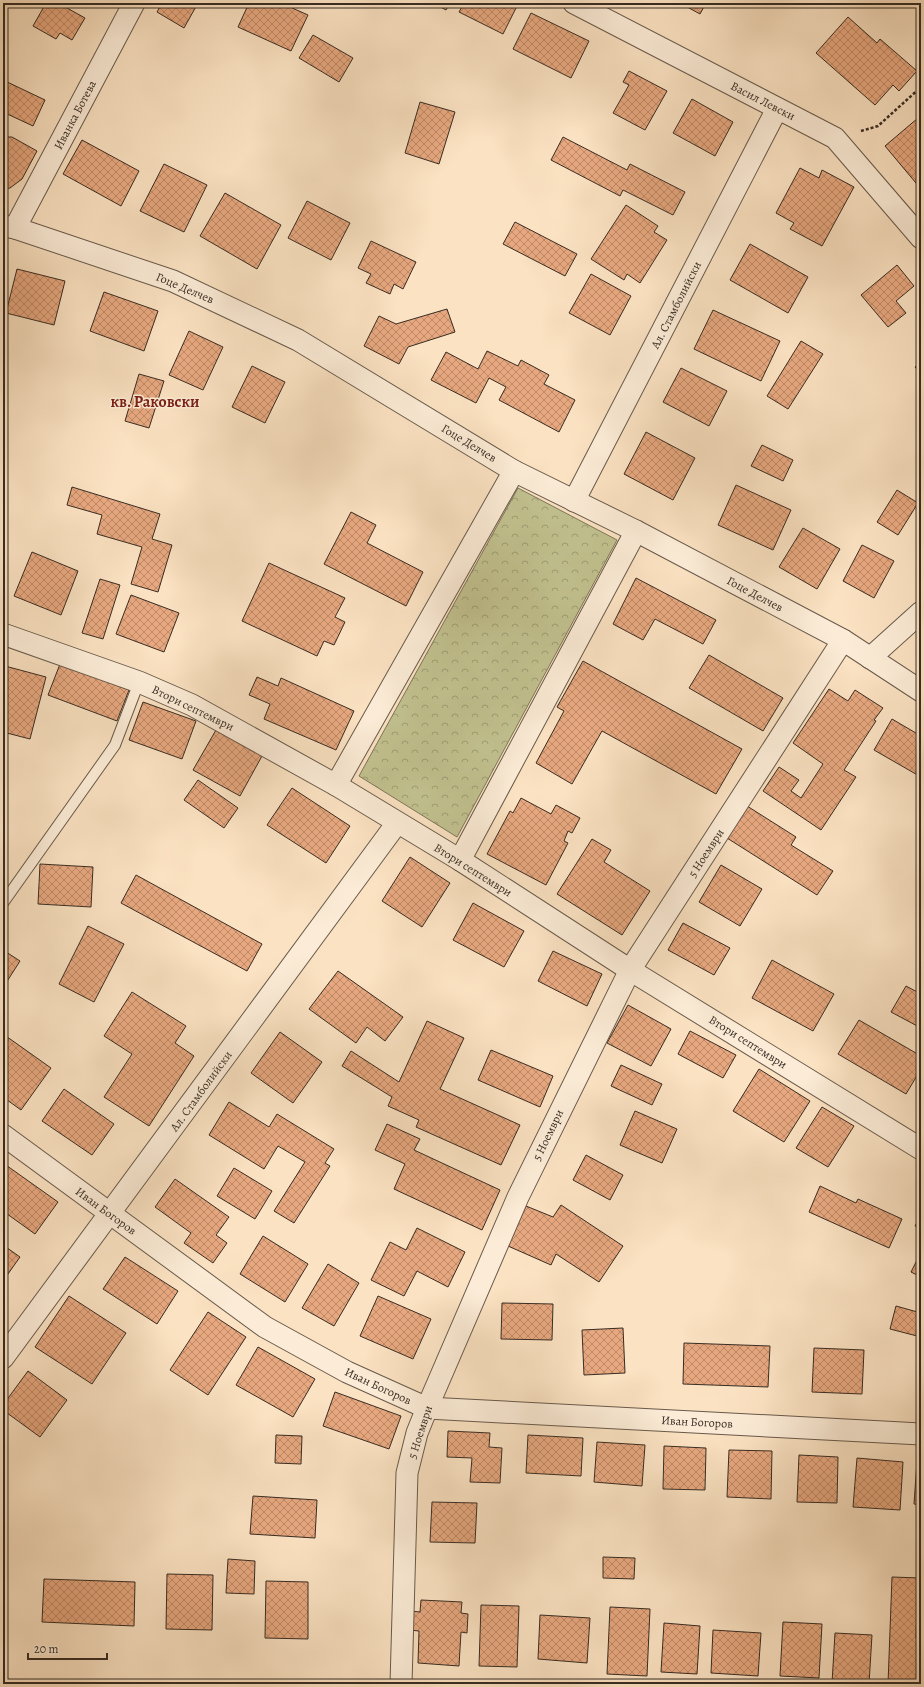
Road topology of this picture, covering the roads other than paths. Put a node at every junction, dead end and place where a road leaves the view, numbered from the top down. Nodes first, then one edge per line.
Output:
1 (134, 3) edge
2 (574, 3) edge
3 (777, 109) junction
4 (9, 227) edge
5 (921, 238) edge
6 (514, 471) junction
7 (574, 500) junction
8 (636, 531) junction
9 (921, 612) edge
10 (3, 634) edge
11 (843, 640) junction
12 (870, 658) junction
13 (139, 682) junction
14 (921, 691) edge
15 (336, 785) junction
16 (398, 823) junction
17 (460, 860) junction
18 (3, 903) edge
19 (630, 970) junction
20 (3, 1135) edge
21 (921, 1149) edge
22 (110, 1214) junction
23 (3, 1358) edge
24 (427, 1408) junction
25 (921, 1434) edge
26 (401, 1684) edge

1 - 4 street, Иванка Ботева
2 - 3 street, Васил Левски
3 - 5 street, Васил Левски
3 - 7 street, Ал. Стамболийски
4 - 6 street, Гоце Делчев
6 - 7 street, Гоце Делчев
6 - 15 street
7 - 8 street, Гоце Делчев
8 - 11 street, Гоце Делчев
8 - 17 street
9 - 12 street
10 - 13 street, Втори септември
11 - 12 street, Гоце Делчев
11 - 19 street, 5 Ноември
12 - 14 street, Гоце Делчев
13 - 15 street, Втори септември
13 - 18 lane
15 - 16 street, Втори септември
16 - 17 street, Втори септември
16 - 22 street, Ал. Стамболийски
17 - 19 street, Втори септември
19 - 21 street, Втори септември
19 - 24 street, 5 Ноември
20 - 22 street, Иван Богоров
22 - 23 street, Ал. Стамболийски
22 - 24 street, Иван Богоров
24 - 25 street, Иван Богоров
24 - 26 street, 5 Ноември

